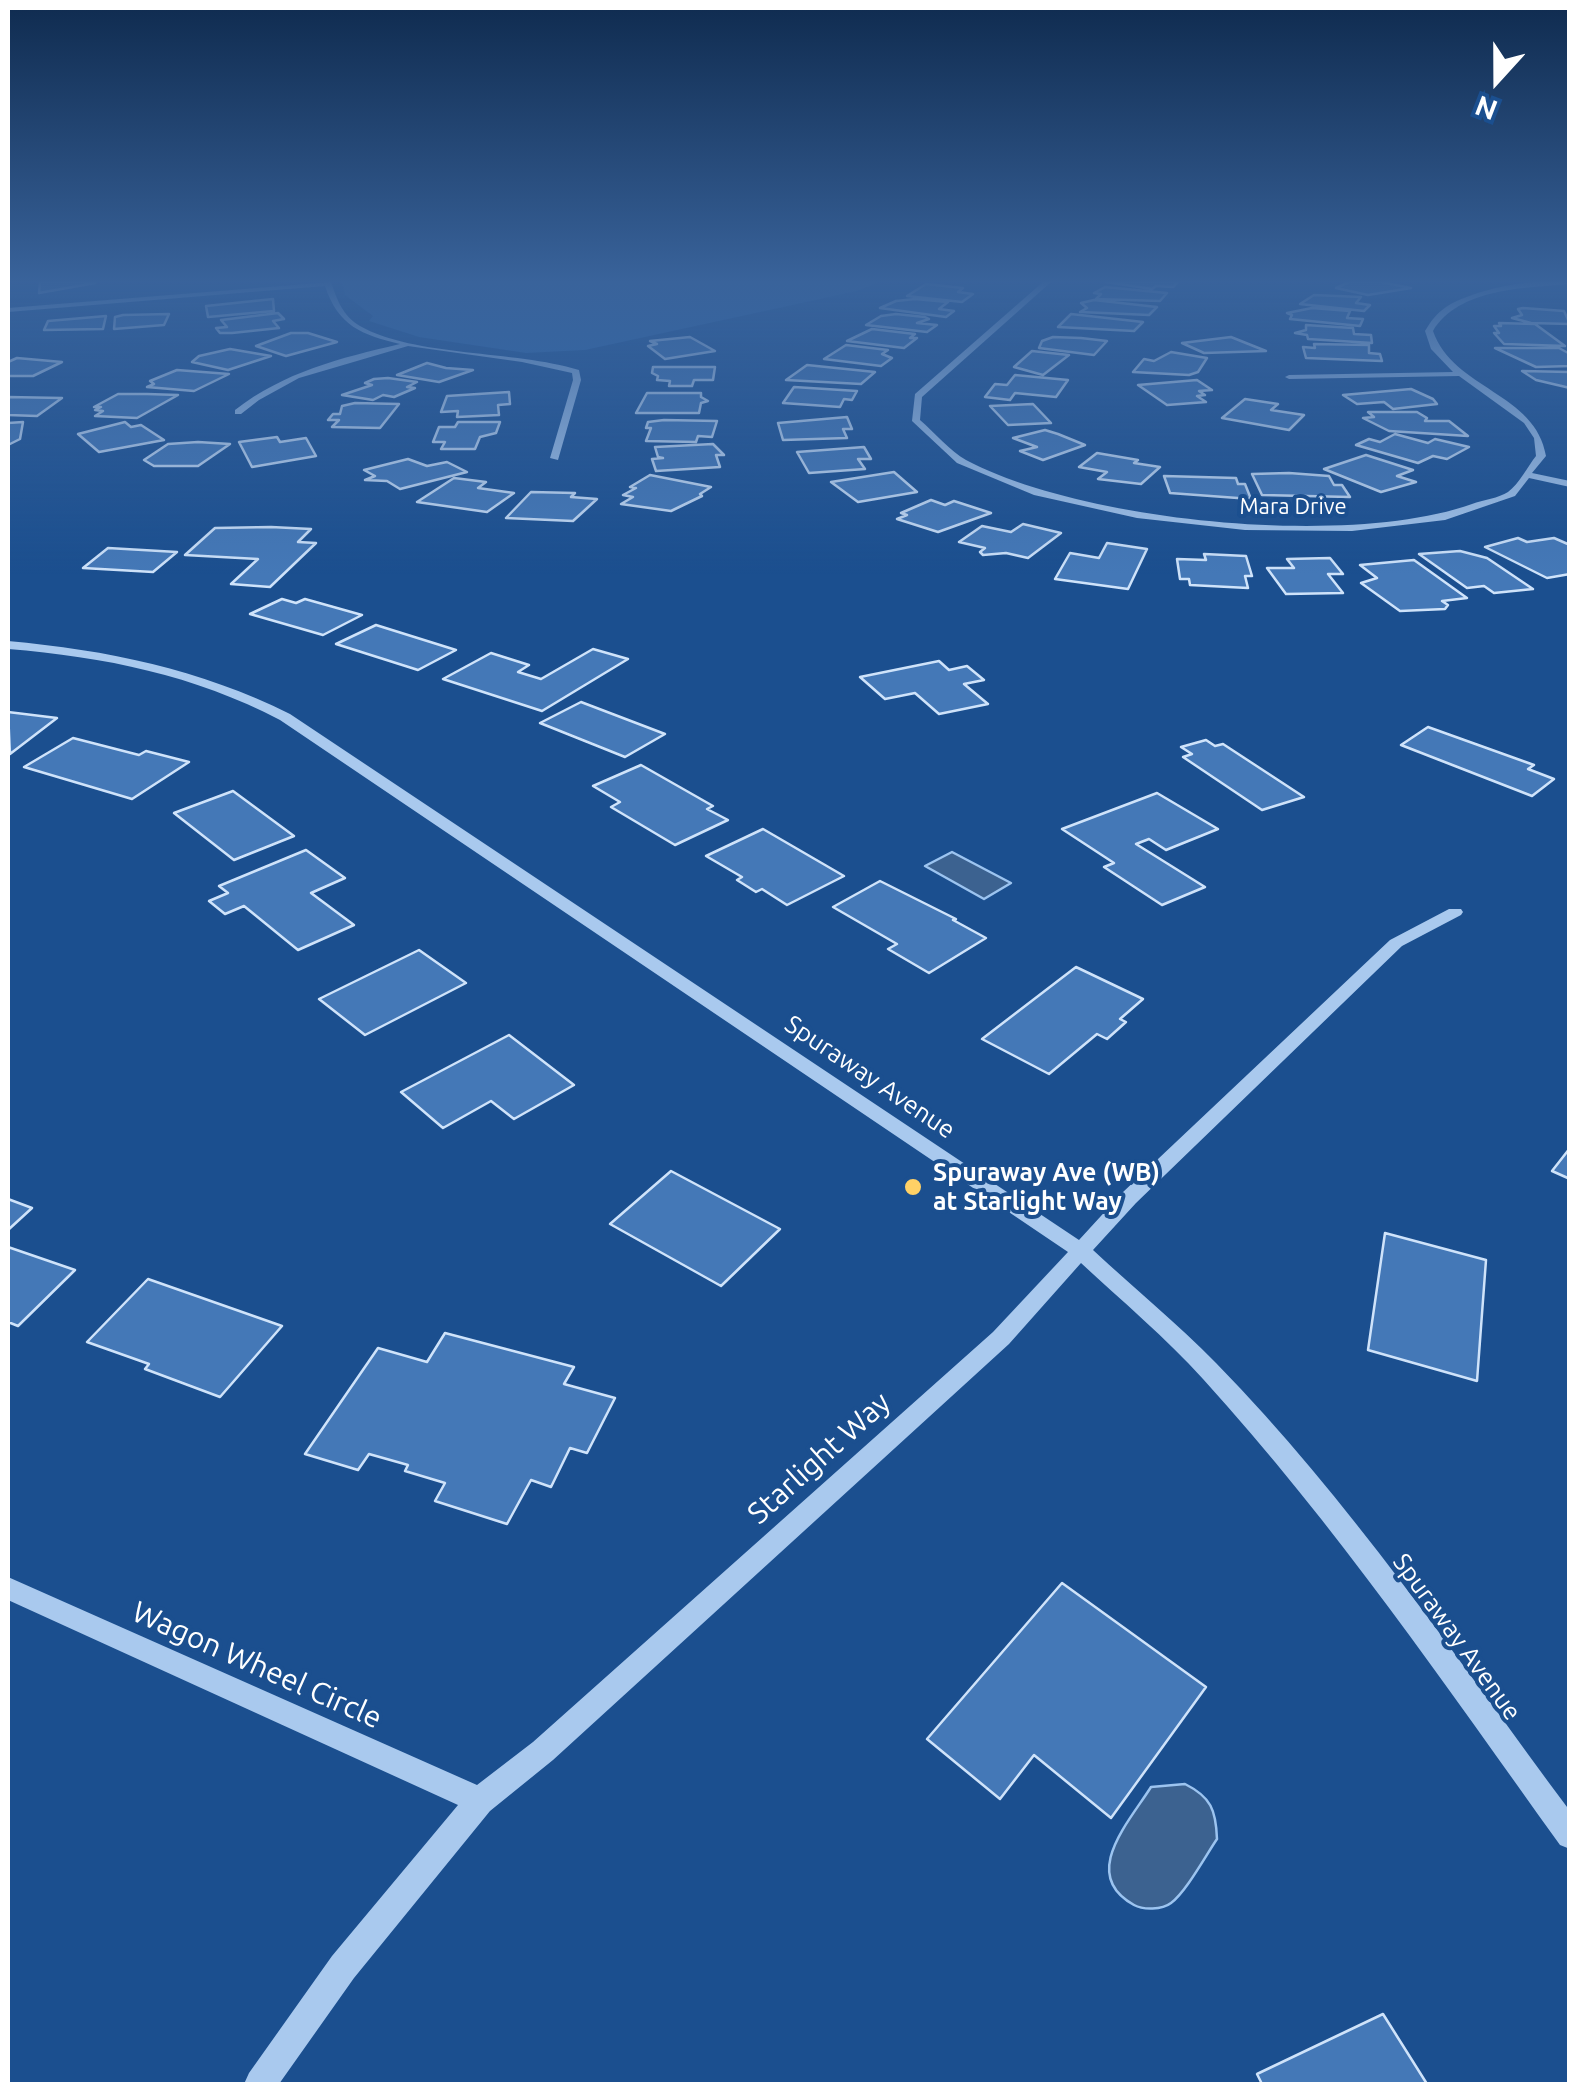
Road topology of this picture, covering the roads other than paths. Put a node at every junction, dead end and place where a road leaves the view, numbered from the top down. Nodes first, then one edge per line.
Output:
1 (289, 380) edge
2 (577, 380) edge
3 (934, 380) edge
4 (1470, 380) edge
5 (238, 412) dead end
6 (555, 458) dead end
7 (1532, 476) junction
8 (1570, 484) edge
9 (8, 645) edge
10 (1454, 912) dead end
11 (1081, 1251) junction
12 (8, 1588) edge
13 (480, 1801) junction
14 (1570, 1835) edge
15 (260, 2084) edge

1 - 5 street
2 - 6 street
3 - 7 street, Mara Drive
4 - 7 street
7 - 8 street
9 - 11 street, Spuraway Avenue
10 - 11 street, Starlight Way
11 - 13 street, Starlight Way
11 - 14 street, Spuraway Avenue
12 - 13 street, Wagon Wheel Circle
13 - 15 street, Starlight Way

